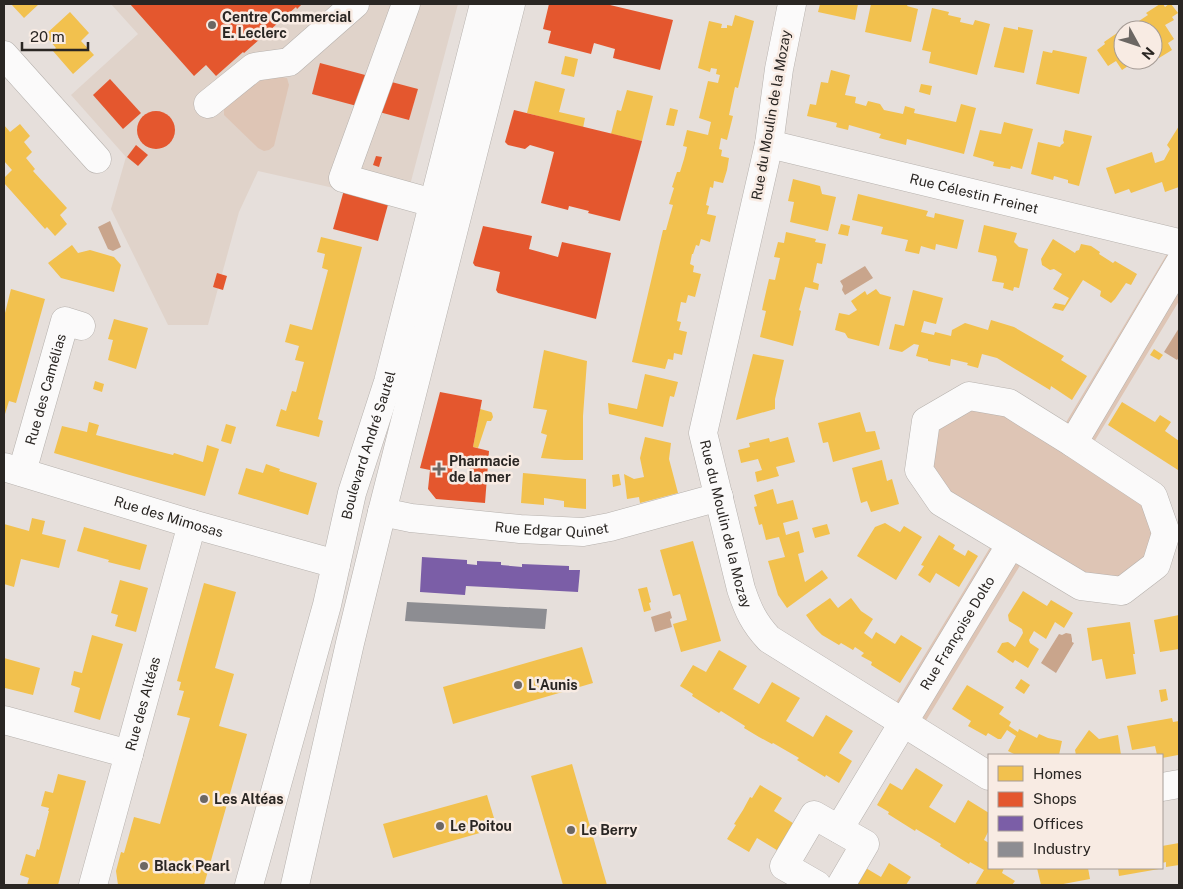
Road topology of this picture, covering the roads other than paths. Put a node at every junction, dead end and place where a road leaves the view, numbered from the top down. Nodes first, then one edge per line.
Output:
1 (355, 4) edge
2 (406, 4) edge
3 (484, 4) edge
4 (511, 4) edge
5 (792, 4) edge
6 (4, 55) edge
7 (208, 104) dead end
8 (769, 144) junction
9 (97, 158) dead end
10 (433, 203) junction
11 (1179, 243) edge
12 (1179, 264) edge
13 (81, 326) dead end
14 (1073, 443) junction
15 (13, 470) edge
16 (719, 497) junction
17 (382, 512) junction
18 (192, 524) junction
19 (1011, 544) junction
20 (336, 564) junction
21 (4, 720) edge
22 (904, 723) junction
23 (129, 754) junction
24 (988, 775) edge
25 (1179, 784) edge
26 (1163, 787) edge
27 (839, 829) junction
28 (93, 885) edge
29 (249, 885) edge
30 (295, 885) edge
31 (817, 885) edge
32 (841, 885) edge

1 - 7 street
2 - 10 street
3 - 10 street, Boulevard André Sautel
4 - 17 street, Boulevard André Sautel
5 - 8 street, Rue du Moulin de la Mozay
6 - 9 street
8 - 11 street, Rue Célestin Freinet
8 - 16 street, Rue du Moulin de la Mozay
10 - 20 street, Boulevard André Sautel
12 - 14 street
13 - 15 street, Rue des Camélias
14 - 19 street
14 - 19 street
15 - 18 street, Rue des Mimosas
16 - 17 street, Rue Edgar Quinet
16 - 22 street, Rue du Moulin de la Mozay
17 - 30 street, Boulevard André Sautel
18 - 20 street, Rue des Mimosas
18 - 23 street, Rue des Altéas
19 - 22 street, Rue Françoise Dolto
20 - 29 street, Boulevard André Sautel
21 - 23 street
22 - 24 street, Rue du Moulin de la Mozay
22 - 27 street, Rue Françoise Dolto
23 - 28 street, Rue des Altéas
25 - 26 street
27 - 31 street
27 - 32 street

